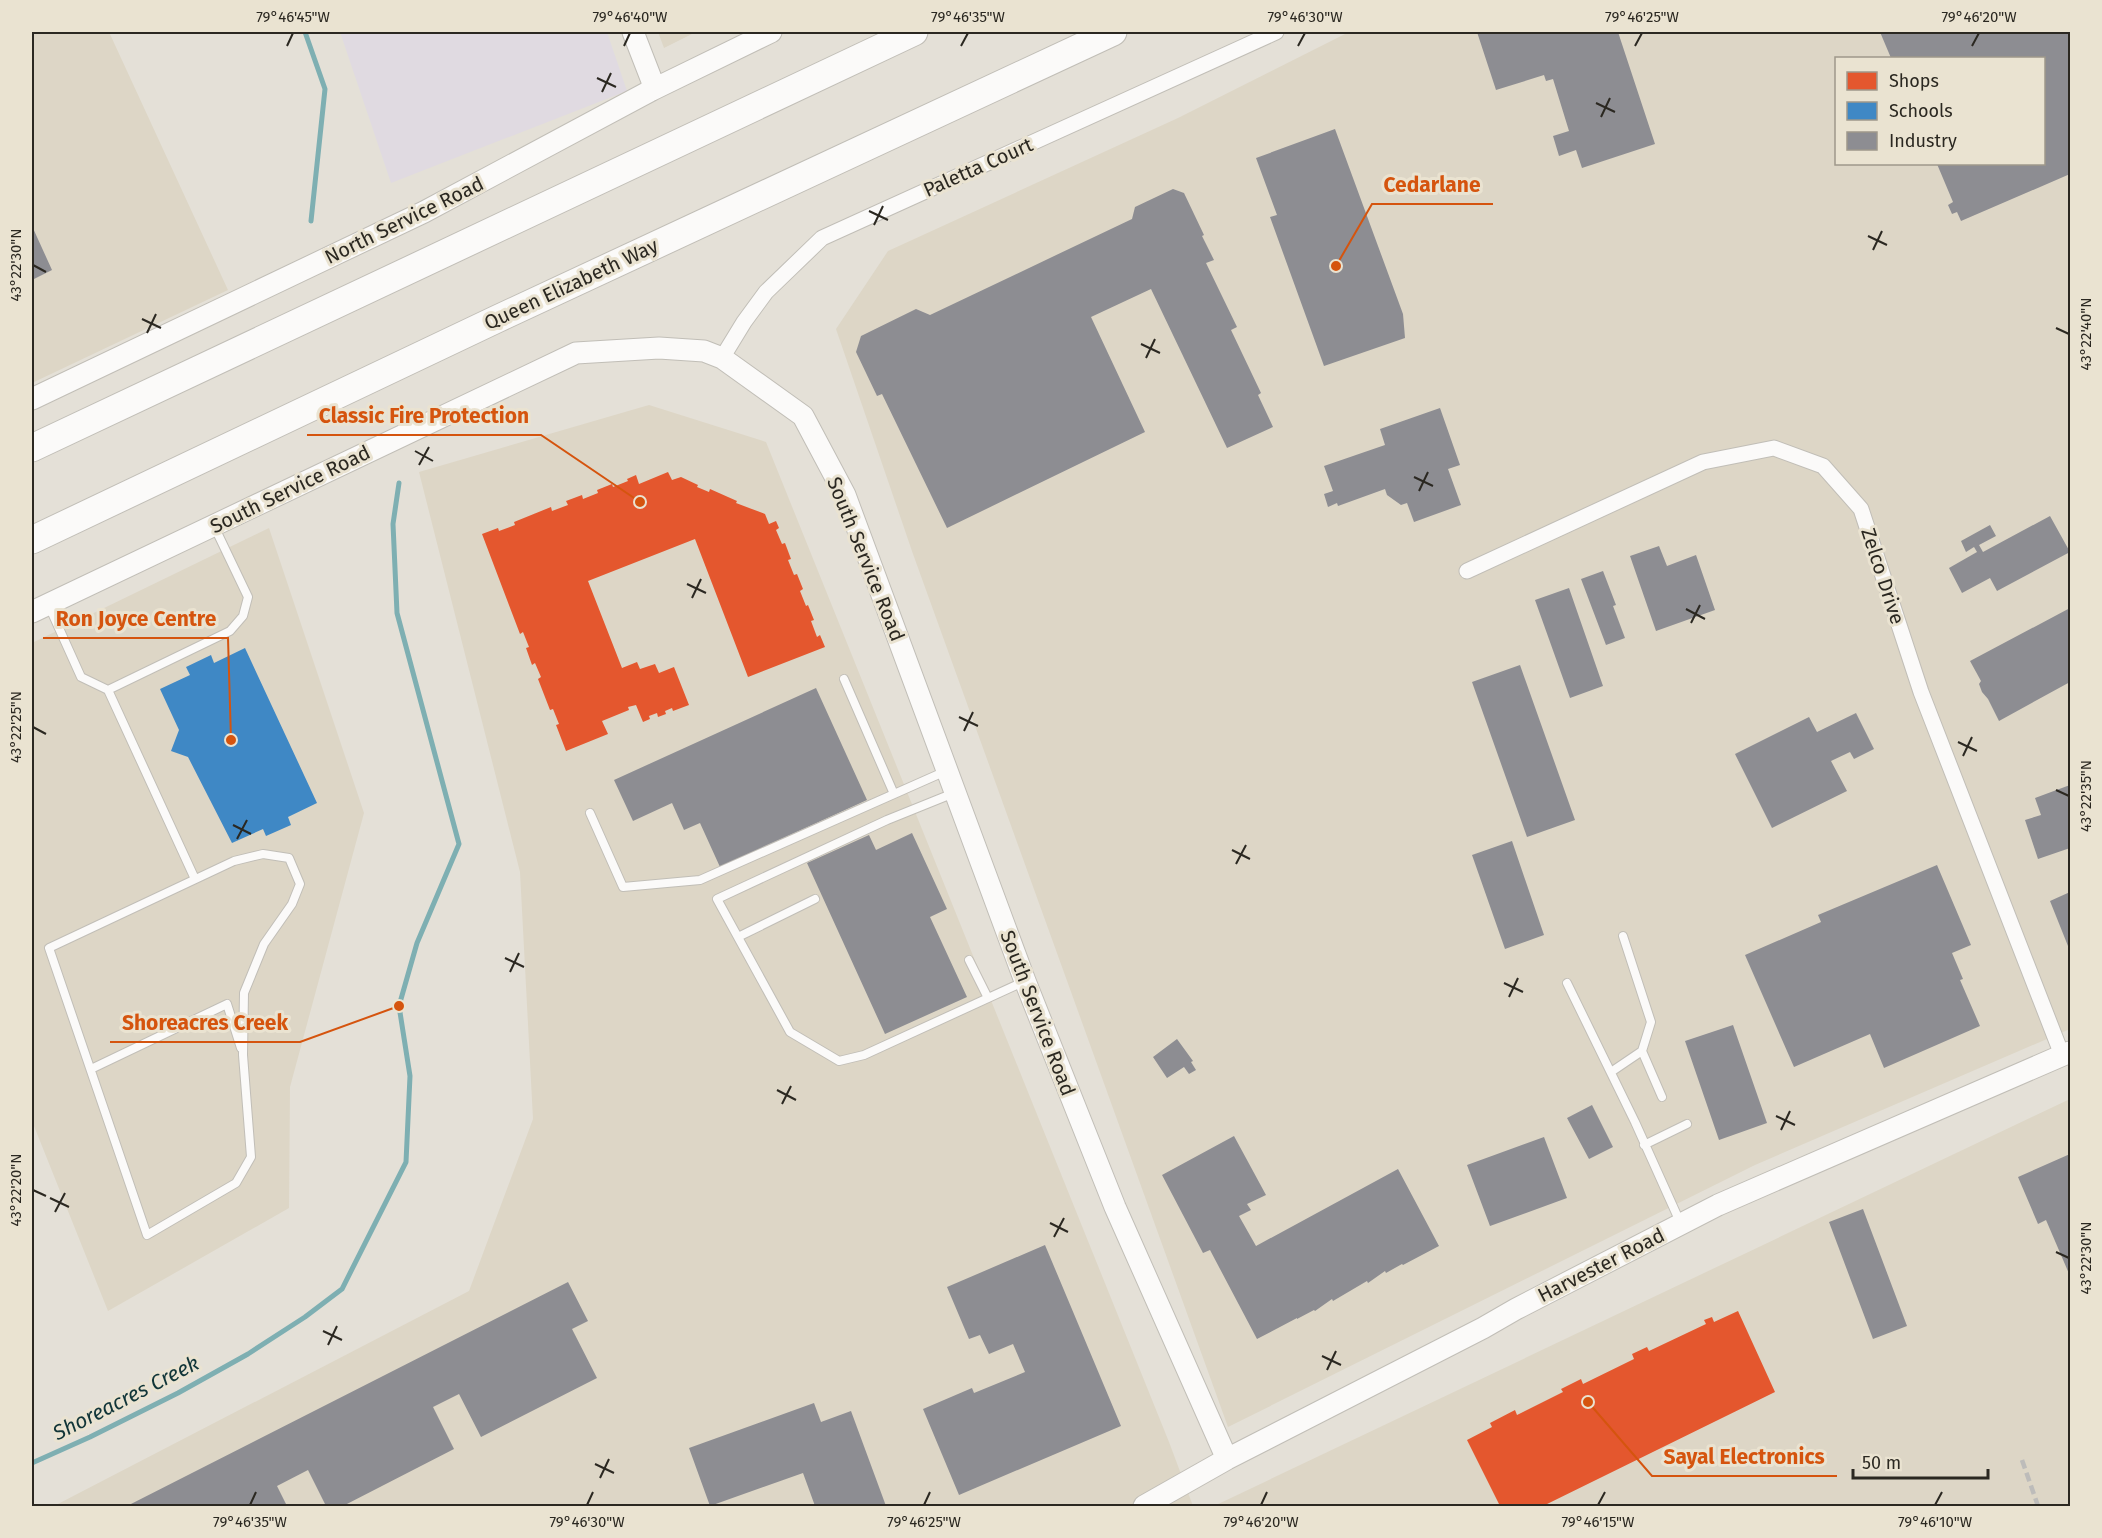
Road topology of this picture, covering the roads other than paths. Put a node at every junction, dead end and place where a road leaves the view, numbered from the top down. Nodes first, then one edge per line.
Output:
1 (633, 32) edge
2 (771, 32) edge
3 (897, 32) edge
4 (914, 32) edge
5 (1113, 32) edge
6 (1276, 32) edge
7 (868, 53) junction
8 (652, 90) junction
9 (722, 358) junction
10 (32, 399) edge
11 (32, 448) edge
12 (214, 526) junction
13 (32, 540) edge
14 (1467, 571) dead end
15 (40, 608) edge
16 (844, 679) dead end
17 (108, 690) junction
18 (947, 770) junction
19 (955, 792) junction
20 (894, 794) junction
21 (591, 813) dead end
22 (195, 879) junction
23 (815, 899) dead end
24 (1623, 936) dead end
25 (738, 937) junction
26 (969, 960) dead end
27 (1025, 981) junction
28 (1566, 983) dead end
29 (988, 998) junction
30 (1642, 1051) junction
31 (2066, 1054) edge
32 (243, 1055) junction
33 (91, 1069) junction
34 (1611, 1072) junction
35 (1662, 1097) dead end
36 (1687, 1124) dead end
37 (1644, 1144) junction
38 (1681, 1224) junction
39 (1227, 1459) junction
40 (1144, 1506) edge

1 - 8 street
2 - 8 street, North Service Road
3 - 7 highway
4 - 7 highway
5 - 13 highway, Queen Elizabeth Way
6 - 9 street, Paletta Court
7 - 11 highway
8 - 10 street, North Service Road
9 - 12 street, South Service Road
9 - 18 street, South Service Road
12 - 15 street, South Service Road
12 - 17 lane
14 - 31 street, Zelco Drive
15 - 17 lane
16 - 20 lane
17 - 22 lane
18 - 19 street, South Service Road
18 - 20 lane
19 - 25 lane
19 - 27 street, South Service Road
20 - 21 lane
22 - 32 lane
22 - 33 lane
23 - 25 lane
24 - 30 lane
25 - 29 lane
26 - 29 lane
27 - 29 lane
27 - 39 street, South Service Road
28 - 34 lane
30 - 34 lane
30 - 35 lane
31 - 38 street, Harvester Road
32 - 33 lane
32 - 33 lane
34 - 37 lane
36 - 37 lane
37 - 38 lane
38 - 39 street, Harvester Road
39 - 40 street, Harvester Road

